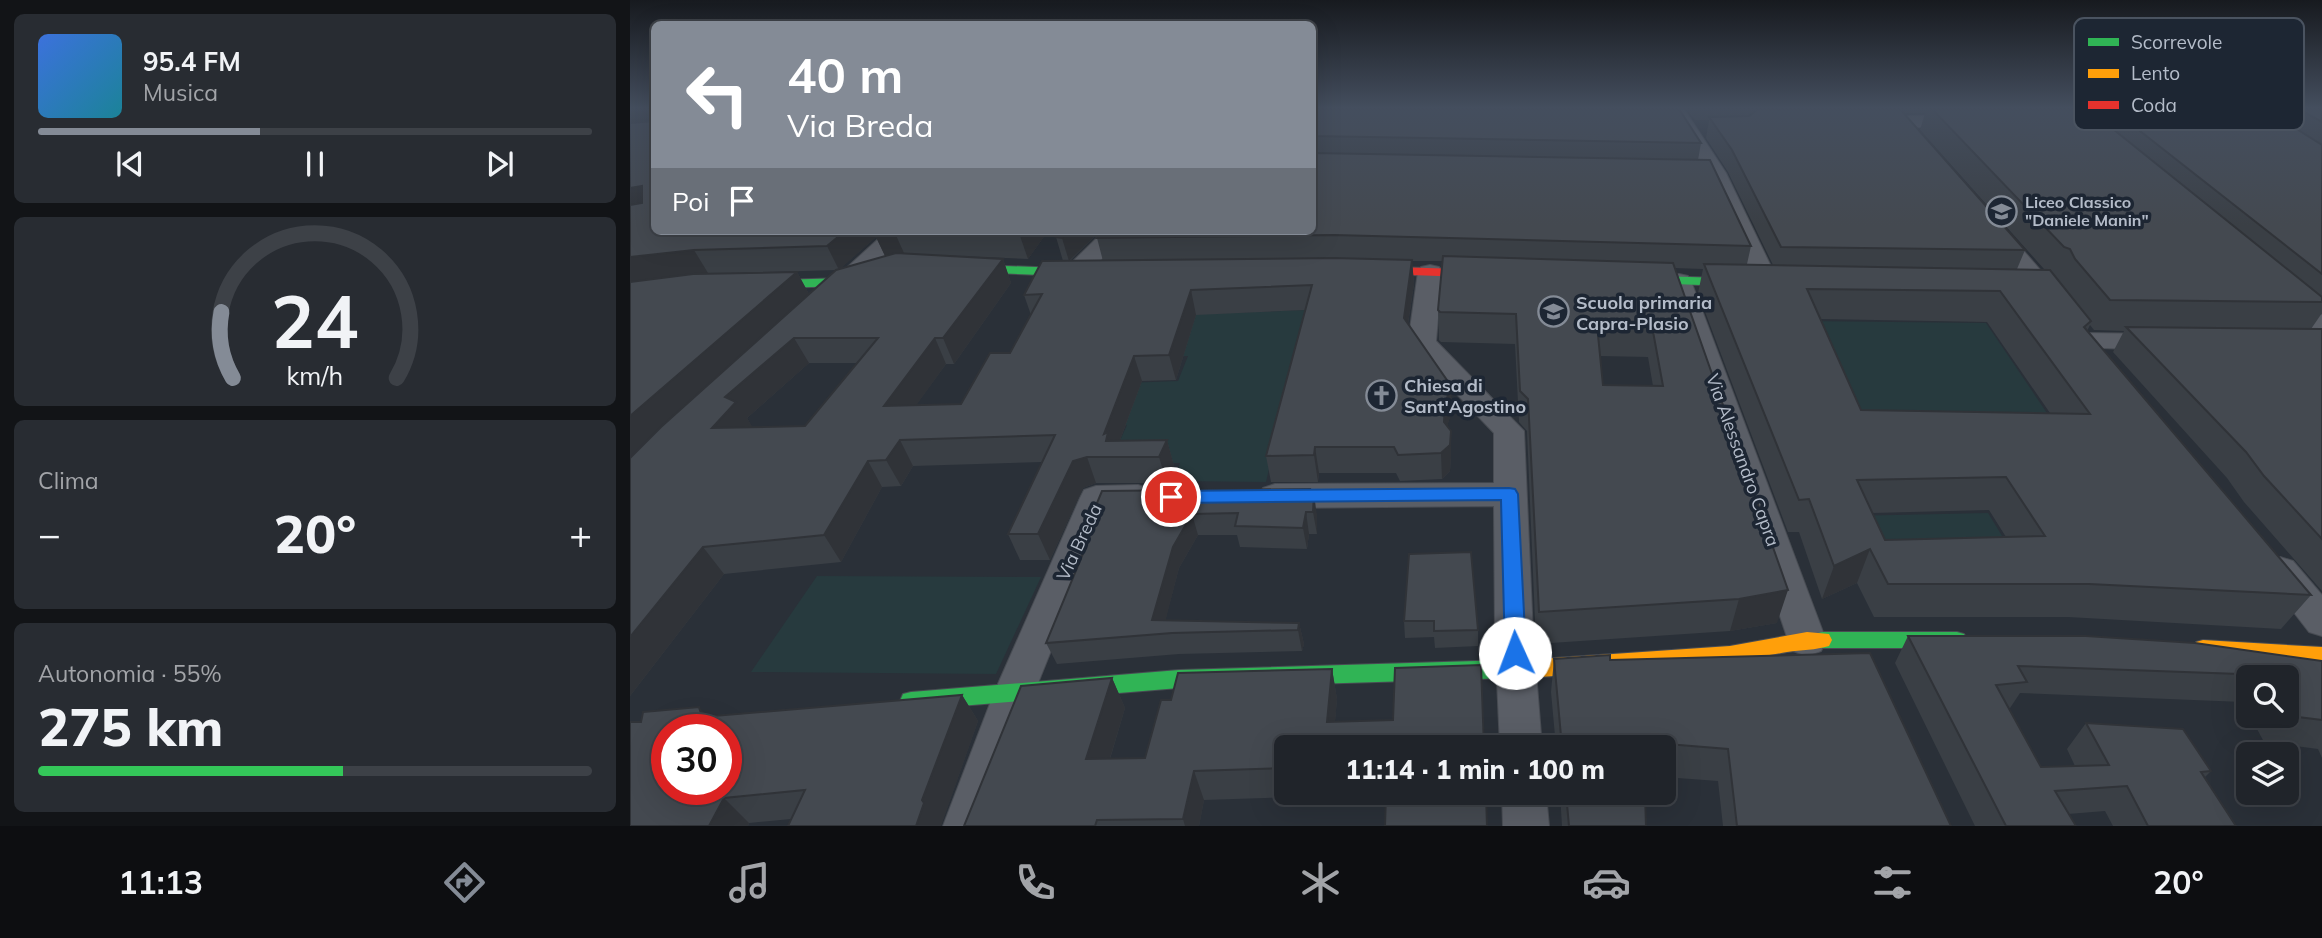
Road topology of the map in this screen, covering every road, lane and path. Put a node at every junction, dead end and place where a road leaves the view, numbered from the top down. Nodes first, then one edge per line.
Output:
1 (1700, 148) edge
2 (1688, 173) edge
3 (1716, 173) junction
4 (1981, 215) edge
5 (896, 235) edge
6 (1112, 235) edge
7 (943, 267) edge
8 (892, 268) edge
9 (1336, 270) edge
10 (1430, 272) junction
11 (1101, 273) edge
12 (1074, 274) junction
13 (1513, 275) edge
14 (1610, 278) edge
15 (1679, 281) junction
16 (846, 282) junction
17 (1774, 283) joint
18 (2270, 284) edge
19 (736, 285) edge
20 (2015, 287) edge
21 (2043, 287) junction
22 (816, 309) edge
23 (2317, 339) edge
24 (2085, 341) junction
25 (2183, 342) edge
26 (2112, 372) edge
27 (1509, 494) junction
28 (1241, 496) edge
29 (1175, 497) edge
30 (2261, 548) edge
31 (2322, 621) edge
32 (1807, 640) junction
33 (1971, 640) edge
34 (1859, 641) junction
35 (2188, 647) edge
36 (2322, 656) edge
37 (1516, 670) junction
38 (1877, 678) edge
39 (1014, 693) junction
40 (891, 703) edge
41 (1520, 735) edge
42 (1525, 805) edge
43 (966, 826) edge
44 (1526, 826) edge

1 - 3 street
2 - 3 street
3 - 17 street
4 - 21 street
5 - 16 street
6 - 12 street
7 - 12 street
8 - 16 street
9 - 10 street
10 - 13 street
10 - 27 street
11 - 12 street
14 - 15 street
15 - 17 street
15 - 32 street, Via Alessandro Capra
16 - 19 street
16 - 22 street
18 - 23 street
20 - 21 street
21 - 24 street
24 - 25 street
24 - 26 street
27 - 28 street
27 - 37 street
29 - 39 street, Via Breda
30 - 31 street
32 - 34 street
32 - 37 street
33 - 34 street
34 - 38 street
35 - 36 street
37 - 39 street
37 - 41 street
39 - 40 street
39 - 43 street
42 - 44 street

